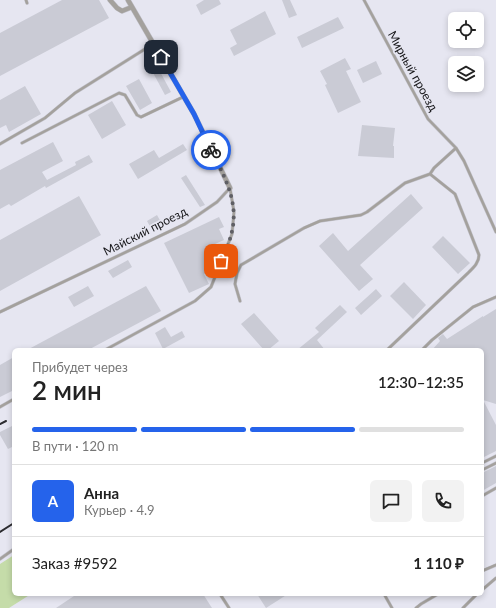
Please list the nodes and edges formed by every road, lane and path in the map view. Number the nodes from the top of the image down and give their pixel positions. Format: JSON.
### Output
{"nodes":[{"id":1,"x":110,"y":0,"type":"edge"},
{"id":2,"x":128,"y":0,"type":"edge"},
{"id":3,"x":364,"y":0,"type":"edge"},
{"id":4,"x":132,"y":7,"type":"junction"},
{"id":5,"x":153,"y":44,"type":"junction"},
{"id":6,"x":184,"y":96,"type":"junction"},
{"id":7,"x":22,"y":143,"type":"dead end"},
{"id":8,"x":0,"y":144,"type":"edge"},
{"id":9,"x":456,"y":148,"type":"junction"},
{"id":10,"x":430,"y":174,"type":"junction"},
{"id":11,"x":230,"y":188,"type":"junction"},
{"id":12,"x":496,"y":232,"type":"edge"},
{"id":13,"x":496,"y":297,"type":"edge"},
{"id":14,"x":240,"y":301,"type":"dead end"},
{"id":15,"x":0,"y":312,"type":"edge"},
{"id":16,"x":109,"y":348,"type":"edge"},
{"id":17,"x":389,"y":348,"type":"edge"},
{"id":18,"x":424,"y":348,"type":"edge"},
{"id":19,"x":12,"y":400,"type":"edge"},
{"id":20,"x":0,"y":407,"type":"edge"},
{"id":21,"x":496,"y":456,"type":"edge"},
{"id":22,"x":484,"y":462,"type":"edge"},
{"id":23,"x":496,"y":463,"type":"edge"},
{"id":24,"x":484,"y":469,"type":"edge"},
{"id":25,"x":496,"y":488,"type":"edge"},
{"id":26,"x":484,"y":495,"type":"edge"},
{"id":27,"x":12,"y":550,"type":"edge"},
{"id":28,"x":0,"y":559,"type":"edge"},
{"id":29,"x":496,"y":565,"type":"edge"},
{"id":30,"x":484,"y":570,"type":"edge"},
{"id":31,"x":496,"y":578,"type":"edge"},
{"id":32,"x":484,"y":588,"type":"edge"},
{"id":33,"x":222,"y":596,"type":"edge"},
{"id":34,"x":385,"y":596,"type":"edge"},
{"id":35,"x":435,"y":596,"type":"edge"},
{"id":36,"x":475,"y":596,"type":"edge"},
{"id":37,"x":229,"y":608,"type":"edge"},
{"id":38,"x":392,"y":608,"type":"edge"},
{"id":39,"x":416,"y":608,"type":"edge"},
{"id":40,"x":463,"y":608,"type":"edge"}],
"edges":[{"from":1,"to":4,"type":"street"},
{"from":2,"to":4,"type":"street"},
{"from":3,"to":9,"type":"lane","name":"Мирный проезд"},
{"from":4,"to":5,"type":"street"},
{"from":5,"to":6,"type":"street"},
{"from":5,"to":8,"type":"lane"},
{"from":6,"to":7,"type":"lane"},
{"from":6,"to":11,"type":"street"},
{"from":9,"to":10,"type":"lane"},
{"from":9,"to":12,"type":"lane","name":"Мирный проезд"},
{"from":10,"to":14,"type":"lane"},
{"from":10,"to":17,"type":"lane"},
{"from":11,"to":15,"type":"lane","name":"Майский проезд"},
{"from":11,"to":16,"type":"lane"},
{"from":13,"to":18,"type":"lane"},
{"from":19,"to":20,"type":"lane"},
{"from":21,"to":22,"type":"lane"},
{"from":23,"to":24,"type":"lane"},
{"from":25,"to":26,"type":"lane"},
{"from":27,"to":28,"type":"lane"},
{"from":29,"to":30,"type":"lane"},
{"from":31,"to":32,"type":"lane"},
{"from":33,"to":37,"type":"lane"},
{"from":34,"to":38,"type":"lane"},
{"from":35,"to":39,"type":"lane"},
{"from":36,"to":40,"type":"lane"}]}
